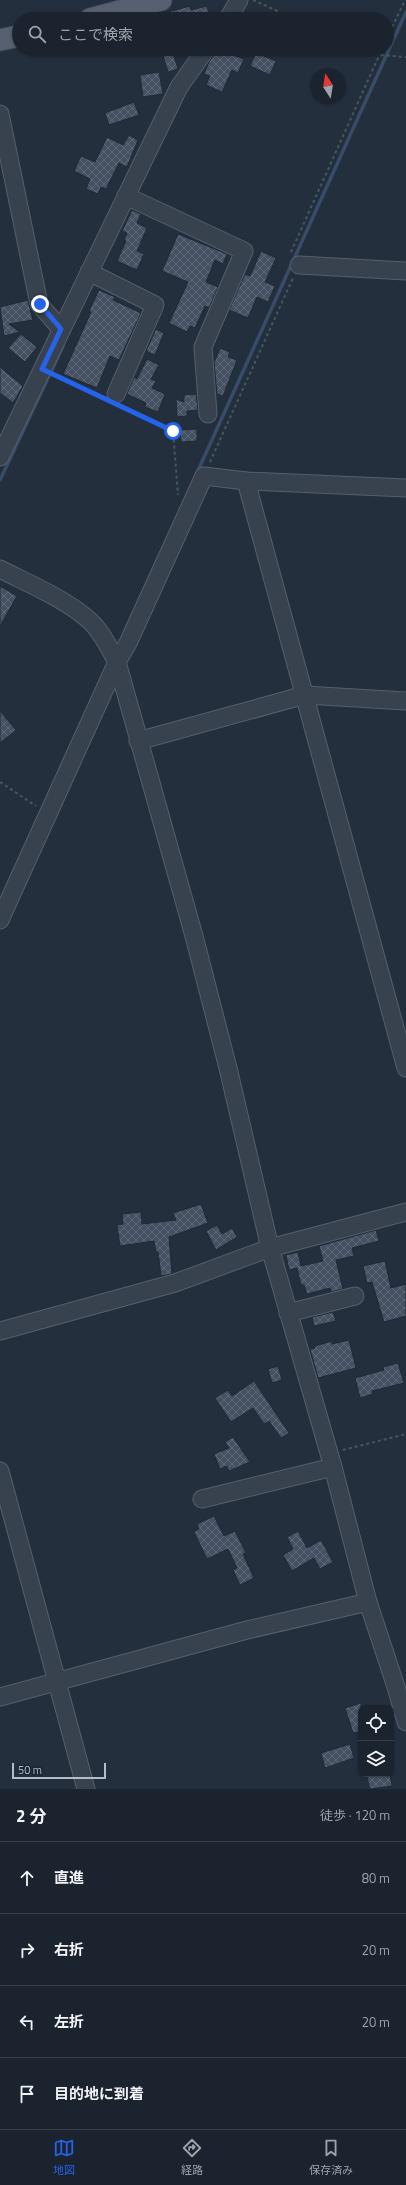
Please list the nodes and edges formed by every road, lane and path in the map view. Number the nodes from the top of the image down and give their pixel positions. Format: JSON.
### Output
{"nodes":[{"id":1,"x":161,"y":0,"type":"edge"},
{"id":2,"x":239,"y":0,"type":"edge"},
{"id":3,"x":252,"y":0,"type":"edge"},
{"id":4,"x":405,"y":0,"type":"edge"},
{"id":5,"x":116,"y":12,"type":"edge"},
{"id":6,"x":232,"y":12,"type":"edge"},
{"id":7,"x":279,"y":12,"type":"edge"},
{"id":8,"x":394,"y":23,"type":"edge"},
{"id":9,"x":12,"y":37,"type":"edge"},
{"id":10,"x":0,"y":40,"type":"edge"},
{"id":11,"x":201,"y":56,"type":"edge"},
{"id":12,"x":379,"y":56,"type":"joint"},
{"id":13,"x":406,"y":57,"type":"edge"},
{"id":14,"x":0,"y":114,"type":"edge"},
{"id":15,"x":126,"y":196,"type":"junction"},
{"id":16,"x":299,"y":265,"type":"junction"},
{"id":17,"x":406,"y":271,"type":"edge"},
{"id":18,"x":89,"y":272,"type":"junction"},
{"id":19,"x":61,"y":329,"type":"junction"},
{"id":20,"x":42,"y":369,"type":"junction"},
{"id":21,"x":113,"y":399,"type":"junction"},
{"id":22,"x":208,"y":414,"type":"dead end"},
{"id":23,"x":0,"y":457,"type":"edge"},
{"id":24,"x":204,"y":476,"type":"junction"},
{"id":25,"x":246,"y":481,"type":"junction"},
{"id":26,"x":406,"y":488,"type":"edge"},
{"id":27,"x":192,"y":501,"type":"junction"},
{"id":28,"x":0,"y":569,"type":"edge"},
{"id":29,"x":117,"y":662,"type":"junction"},
{"id":30,"x":305,"y":695,"type":"junction"},
{"id":31,"x":406,"y":701,"type":"edge"},
{"id":32,"x":138,"y":741,"type":"junction"},
{"id":33,"x":0,"y":782,"type":"edge"},
{"id":34,"x":48,"y":814,"type":"junction"},
{"id":35,"x":0,"y":920,"type":"edge"},
{"id":36,"x":406,"y":1068,"type":"edge"},
{"id":37,"x":406,"y":1212,"type":"edge"},
{"id":38,"x":270,"y":1248,"type":"junction"},
{"id":39,"x":355,"y":1296,"type":"dead end"},
{"id":40,"x":288,"y":1313,"type":"junction"},
{"id":41,"x":0,"y":1331,"type":"edge"},
{"id":42,"x":406,"y":1434,"type":"edge"},
{"id":43,"x":331,"y":1461,"type":"junction"},
{"id":44,"x":0,"y":1471,"type":"edge"},
{"id":45,"x":202,"y":1499,"type":"dead end"},
{"id":46,"x":368,"y":1602,"type":"junction"},
{"id":47,"x":57,"y":1682,"type":"junction"},
{"id":48,"x":0,"y":1697,"type":"edge"},
{"id":49,"x":406,"y":1722,"type":"edge"},
{"id":50,"x":86,"y":1789,"type":"edge"}],
"edges":[{"from":1,"to":5,"type":"main road"},
{"from":2,"to":6,"type":"street"},
{"from":3,"to":7,"type":"path"},
{"from":4,"to":8,"type":"path"},
{"from":9,"to":10,"type":"main road"},
{"from":11,"to":15,"type":"street"},
{"from":12,"to":13,"type":"path"},
{"from":12,"to":16,"type":"path"},
{"from":14,"to":19,"type":"street"},
{"from":15,"to":18,"type":"street"},
{"from":15,"to":22,"type":"street"},
{"from":16,"to":17,"type":"street"},
{"from":16,"to":24,"type":"path"},
{"from":18,"to":19,"type":"street"},
{"from":18,"to":21,"type":"street"},
{"from":19,"to":20,"type":"street"},
{"from":20,"to":21,"type":"path"},
{"from":20,"to":23,"type":"street"},
{"from":21,"to":27,"type":"path"},
{"from":24,"to":25,"type":"street"},
{"from":24,"to":27,"type":"street"},
{"from":25,"to":26,"type":"street"},
{"from":25,"to":30,"type":"street"},
{"from":27,"to":29,"type":"street"},
{"from":28,"to":29,"type":"street"},
{"from":29,"to":32,"type":"street"},
{"from":29,"to":34,"type":"street"},
{"from":30,"to":31,"type":"street"},
{"from":30,"to":32,"type":"street"},
{"from":30,"to":36,"type":"street"},
{"from":32,"to":38,"type":"street"},
{"from":33,"to":34,"type":"path"},
{"from":34,"to":35,"type":"street"},
{"from":37,"to":38,"type":"street"},
{"from":38,"to":40,"type":"street"},
{"from":38,"to":41,"type":"street"},
{"from":39,"to":40,"type":"street"},
{"from":40,"to":43,"type":"street"},
{"from":42,"to":43,"type":"path"},
{"from":43,"to":45,"type":"street"},
{"from":43,"to":46,"type":"street"},
{"from":44,"to":47,"type":"street"},
{"from":46,"to":47,"type":"street"},
{"from":46,"to":49,"type":"street"},
{"from":47,"to":48,"type":"street"},
{"from":47,"to":50,"type":"street"}]}
